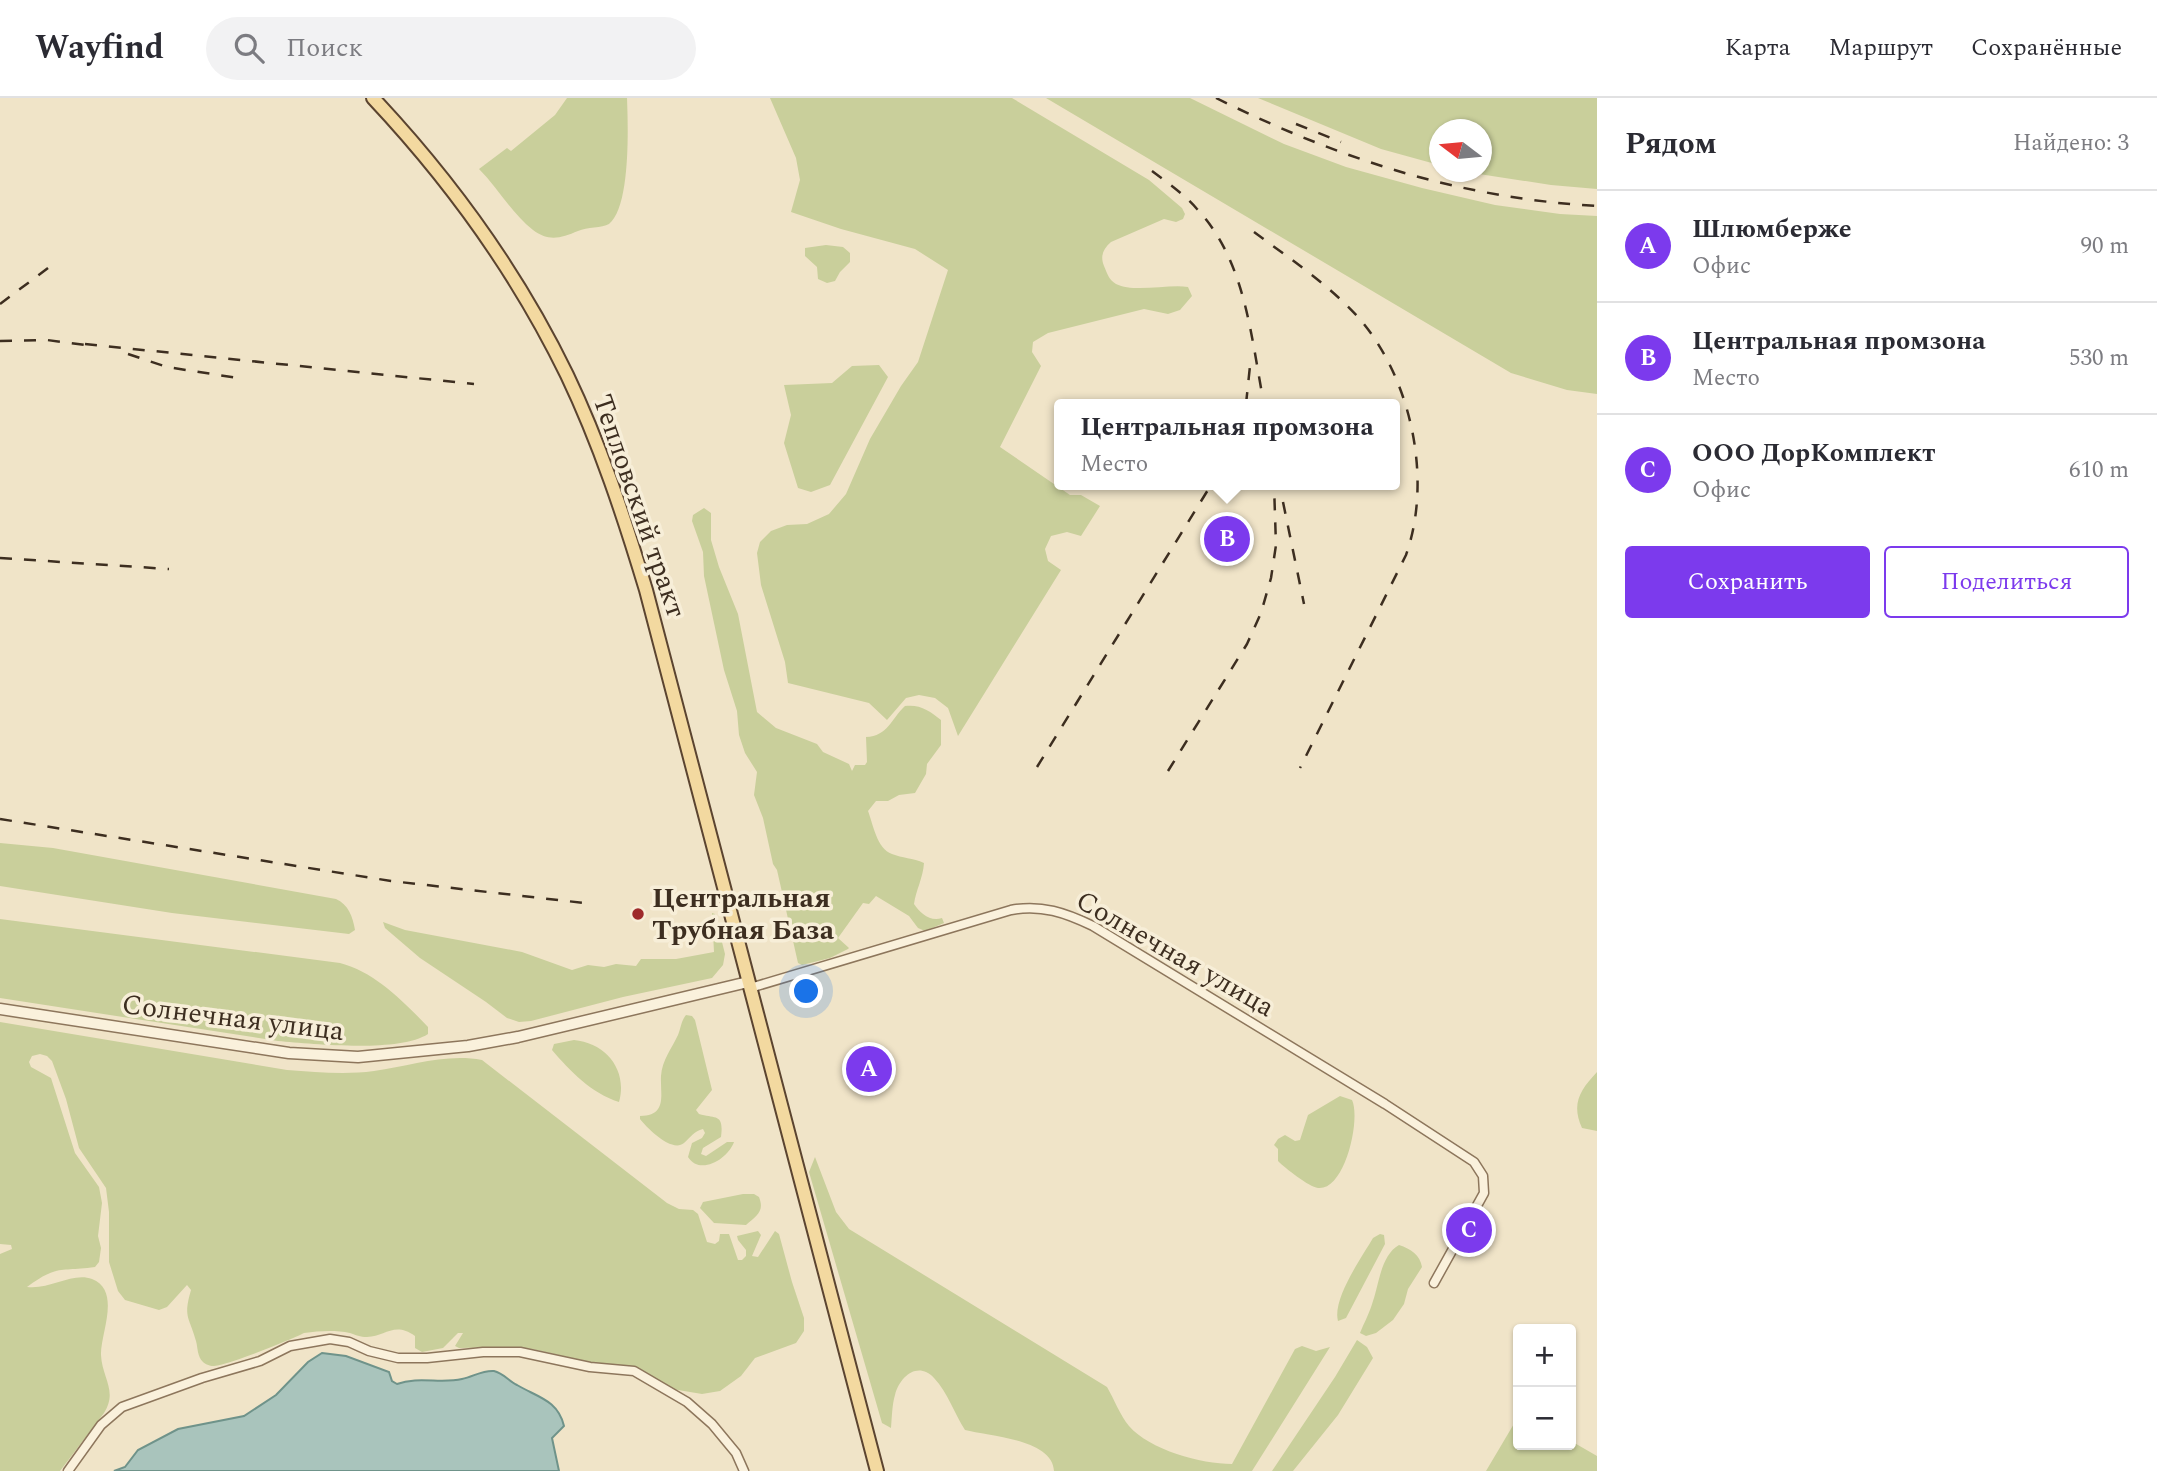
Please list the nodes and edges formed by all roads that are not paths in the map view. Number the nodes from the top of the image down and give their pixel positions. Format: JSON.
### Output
{"nodes":[{"id":1,"x":373,"y":98,"type":"edge"},
{"id":2,"x":749,"y":985,"type":"junction"},
{"id":3,"x":0,"y":1009,"type":"edge"},
{"id":4,"x":1434,"y":1283,"type":"dead end"},
{"id":5,"x":68,"y":1471,"type":"edge"},
{"id":6,"x":744,"y":1471,"type":"edge"},
{"id":7,"x":877,"y":1471,"type":"edge"}],
"edges":[{"from":1,"to":2,"type":"main road","name":"Тепловский тракт"},
{"from":2,"to":3,"type":"street","name":"Солнечная улица"},
{"from":2,"to":4,"type":"street","name":"Солнечная улица"},
{"from":2,"to":7,"type":"main road","name":"Тепловский тракт"},
{"from":5,"to":6,"type":"street"}]}
